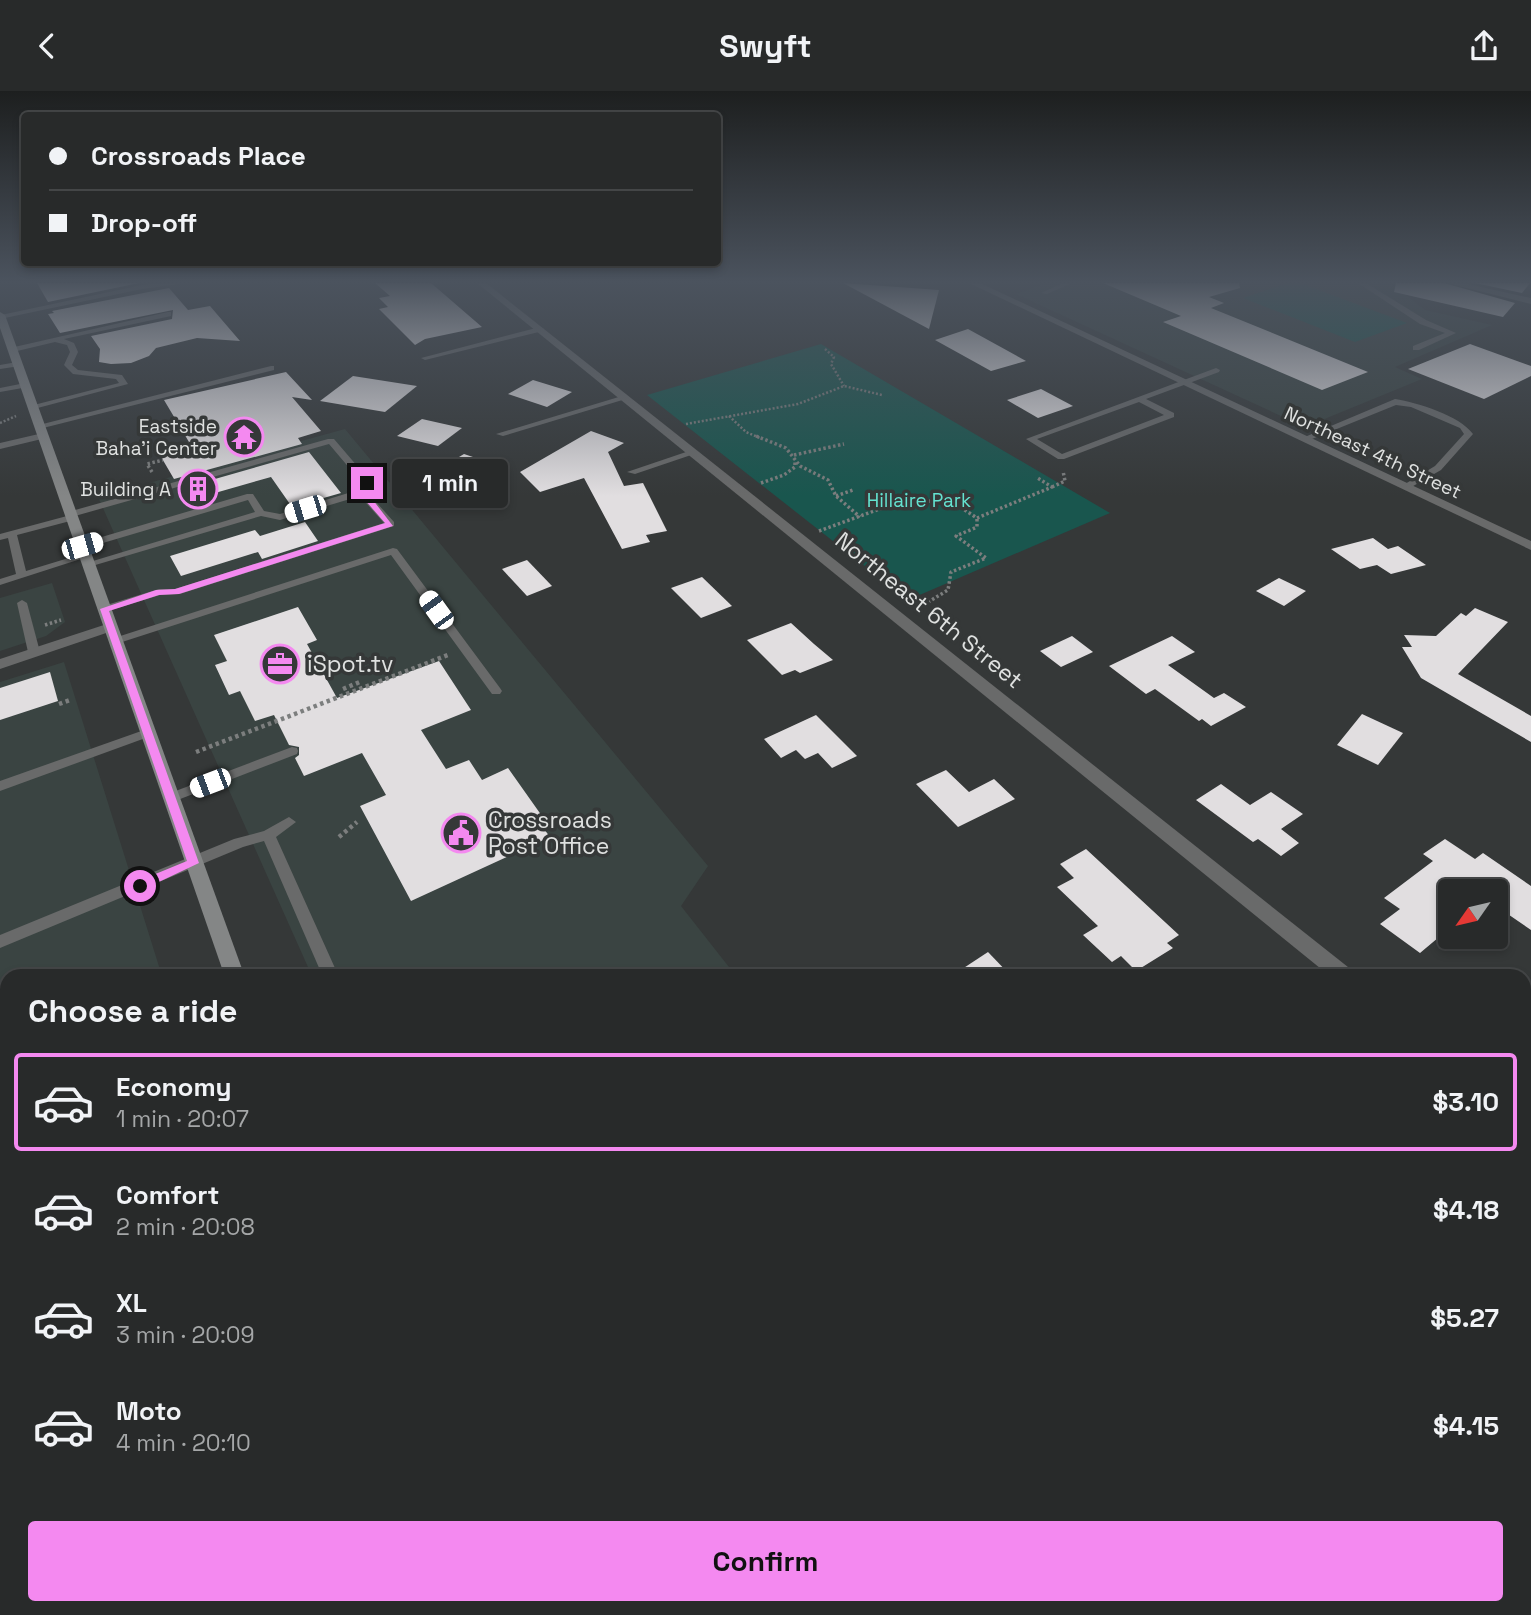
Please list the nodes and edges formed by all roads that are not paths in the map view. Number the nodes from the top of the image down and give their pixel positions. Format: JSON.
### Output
{"nodes":[{"id":1,"x":12,"y":354,"type":"edge"},
{"id":2,"x":73,"y":354,"type":"edge"},
{"id":3,"x":440,"y":354,"type":"edge"},
{"id":4,"x":571,"y":354,"type":"edge"},
{"id":5,"x":1123,"y":354,"type":"edge"},
{"id":6,"x":425,"y":358,"type":"dead end"},
{"id":7,"x":18,"y":364,"type":"junction"},
{"id":8,"x":0,"y":367,"type":"edge"},
{"id":9,"x":271,"y":368,"type":"dead end"},
{"id":10,"x":1216,"y":370,"type":"dead end"},
{"id":11,"x":1184,"y":383,"type":"junction"},
{"id":12,"x":25,"y":385,"type":"junction"},
{"id":13,"x":0,"y":390,"type":"edge"},
{"id":14,"x":625,"y":398,"type":"junction"},
{"id":15,"x":1139,"y":399,"type":"junction"},
{"id":16,"x":33,"y":408,"type":"junction"},
{"id":17,"x":41,"y":431,"type":"junction"},
{"id":18,"x":500,"y":434,"type":"dead end"},
{"id":19,"x":1304,"y":439,"type":"junction"},
{"id":20,"x":0,"y":446,"type":"edge"},
{"id":21,"x":692,"y":453,"type":"junction"},
{"id":22,"x":632,"y":472,"type":"dead end"},
{"id":23,"x":1405,"y":487,"type":"junction"},
{"id":24,"x":362,"y":492,"type":"junction"},
{"id":25,"x":261,"y":513,"type":"junction"},
{"id":26,"x":71,"y":516,"type":"junction"},
{"id":27,"x":12,"y":534,"type":"junction"},
{"id":28,"x":0,"y":537,"type":"edge"},
{"id":29,"x":1531,"y":546,"type":"edge"},
{"id":30,"x":85,"y":556,"type":"junction"},
{"id":31,"x":22,"y":575,"type":"junction"},
{"id":32,"x":0,"y":582,"type":"edge"},
{"id":33,"x":22,"y":603,"type":"dead end"},
{"id":34,"x":104,"y":609,"type":"junction"},
{"id":35,"x":113,"y":634,"type":"junction"},
{"id":36,"x":34,"y":652,"type":"junction"},
{"id":37,"x":0,"y":664,"type":"edge"},
{"id":38,"x":496,"y":691,"type":"dead end"},
{"id":39,"x":148,"y":733,"type":"junction"},
{"id":40,"x":292,"y":751,"type":"dead end"},
{"id":41,"x":0,"y":786,"type":"edge"},
{"id":42,"x":170,"y":798,"type":"junction"},
{"id":43,"x":289,"y":822,"type":"dead end"},
{"id":44,"x":268,"y":835,"type":"junction"},
{"id":45,"x":193,"y":863,"type":"junction"},
{"id":46,"x":0,"y":942,"type":"edge"},
{"id":47,"x":232,"y":969,"type":"edge"},
{"id":48,"x":327,"y":969,"type":"edge"},
{"id":49,"x":1336,"y":969,"type":"edge"}],
"edges":[{"from":1,"to":7,"type":"main road"},
{"from":2,"to":16,"type":"lane"},
{"from":3,"to":6,"type":"lane"},
{"from":4,"to":14,"type":"street","name":"Northeast 6th Street"},
{"from":5,"to":11,"type":"street","name":"Northeast 4th Street"},
{"from":7,"to":8,"type":"lane"},
{"from":7,"to":12,"type":"main road"},
{"from":9,"to":17,"type":"lane"},
{"from":10,"to":11,"type":"lane"},
{"from":11,"to":15,"type":"lane"},
{"from":11,"to":19,"type":"street","name":"Northeast 4th Street"},
{"from":12,"to":13,"type":"lane"},
{"from":12,"to":16,"type":"main road"},
{"from":14,"to":18,"type":"lane"},
{"from":14,"to":21,"type":"street","name":"Northeast 6th Street"},
{"from":15,"to":15,"type":"lane"},
{"from":16,"to":17,"type":"main road"},
{"from":17,"to":20,"type":"lane"},
{"from":17,"to":26,"type":"main road"},
{"from":19,"to":23,"type":"street","name":"Northeast 4th Street"},
{"from":19,"to":23,"type":"lane"},
{"from":21,"to":22,"type":"lane"},
{"from":21,"to":49,"type":"street","name":"Northeast 6th Street"},
{"from":23,"to":29,"type":"street","name":"Northeast 4th Street"},
{"from":24,"to":25,"type":"lane"},
{"from":24,"to":26,"type":"lane"},
{"from":24,"to":34,"type":"lane"},
{"from":25,"to":30,"type":"lane"},
{"from":25,"to":30,"type":"lane"},
{"from":26,"to":27,"type":"lane"},
{"from":26,"to":30,"type":"main road"},
{"from":27,"to":28,"type":"lane"},
{"from":27,"to":31,"type":"lane"},
{"from":30,"to":31,"type":"lane"},
{"from":30,"to":34,"type":"main road"},
{"from":31,"to":32,"type":"lane"},
{"from":33,"to":36,"type":"lane"},
{"from":34,"to":35,"type":"main road"},
{"from":35,"to":36,"type":"street"},
{"from":35,"to":38,"type":"lane"},
{"from":35,"to":39,"type":"main road"},
{"from":36,"to":37,"type":"street"},
{"from":39,"to":41,"type":"lane"},
{"from":39,"to":42,"type":"main road"},
{"from":40,"to":42,"type":"lane"},
{"from":42,"to":45,"type":"main road"},
{"from":43,"to":44,"type":"lane"},
{"from":44,"to":45,"type":"lane"},
{"from":44,"to":48,"type":"lane"},
{"from":45,"to":46,"type":"lane"},
{"from":45,"to":47,"type":"main road"}]}
